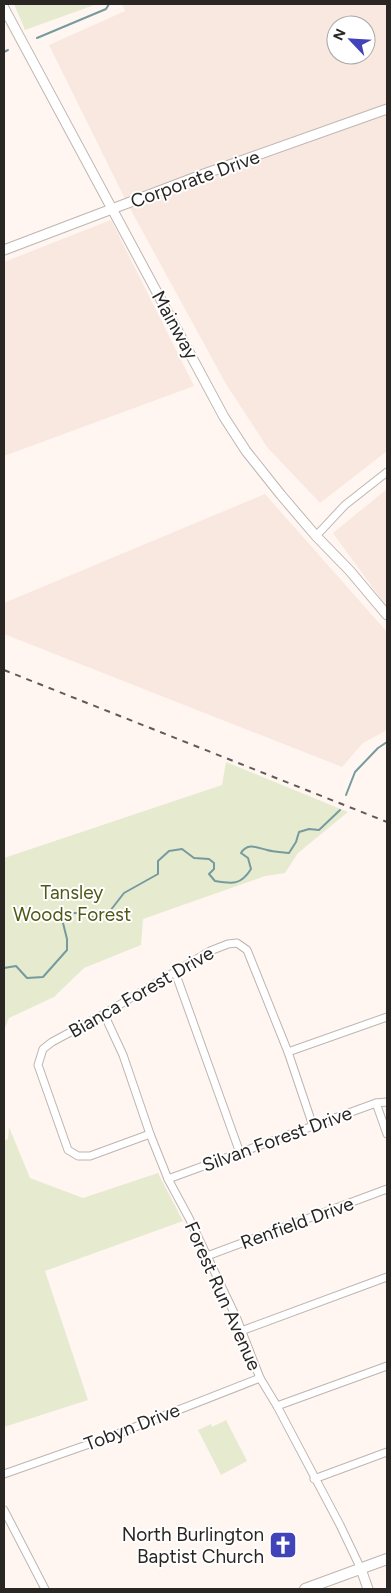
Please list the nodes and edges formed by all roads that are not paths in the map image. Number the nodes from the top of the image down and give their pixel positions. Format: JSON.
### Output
{"nodes":[{"id":1,"x":4,"y":8,"type":"edge"},
{"id":2,"x":387,"y":109,"type":"edge"},
{"id":3,"x":112,"y":210,"type":"junction"},
{"id":4,"x":4,"y":250,"type":"edge"},
{"id":5,"x":387,"y":472,"type":"edge"},
{"id":6,"x":316,"y":536,"type":"junction"},
{"id":7,"x":387,"y":615,"type":"edge"},
{"id":8,"x":175,"y":972,"type":"junction"},
{"id":9,"x":104,"y":1014,"type":"junction"},
{"id":10,"x":387,"y":1017,"type":"edge"},
{"id":11,"x":288,"y":1052,"type":"junction"},
{"id":12,"x":387,"y":1102,"type":"edge"},
{"id":13,"x":376,"y":1103,"type":"junction"},
{"id":14,"x":313,"y":1126,"type":"junction"},
{"id":15,"x":150,"y":1134,"type":"junction"},
{"id":16,"x":387,"y":1134,"type":"edge"},
{"id":17,"x":240,"y":1153,"type":"junction"},
{"id":18,"x":168,"y":1179,"type":"junction"},
{"id":19,"x":387,"y":1189,"type":"edge"},
{"id":20,"x":207,"y":1256,"type":"junction"},
{"id":21,"x":387,"y":1277,"type":"edge"},
{"id":22,"x":241,"y":1331,"type":"junction"},
{"id":23,"x":387,"y":1366,"type":"edge"},
{"id":24,"x":260,"y":1378,"type":"junction"},
{"id":25,"x":277,"y":1406,"type":"junction"},
{"id":26,"x":387,"y":1452,"type":"edge"},
{"id":27,"x":4,"y":1474,"type":"edge"},
{"id":28,"x":314,"y":1478,"type":"junction"},
{"id":29,"x":4,"y":1510,"type":"edge"},
{"id":30,"x":387,"y":1559,"type":"edge"},
{"id":31,"x":361,"y":1569,"type":"junction"},
{"id":32,"x":45,"y":1589,"type":"edge"},
{"id":33,"x":305,"y":1589,"type":"edge"},
{"id":34,"x":368,"y":1589,"type":"edge"}],
"edges":[{"from":1,"to":3,"type":"street","name":"Mainway"},
{"from":2,"to":3,"type":"street","name":"Corporate Drive"},
{"from":3,"to":4,"type":"street","name":"Corporate Drive"},
{"from":3,"to":6,"type":"street","name":"Mainway"},
{"from":5,"to":6,"type":"street"},
{"from":6,"to":7,"type":"street","name":"Mainway"},
{"from":8,"to":9,"type":"street","name":"Bianca Forest Drive"},
{"from":8,"to":11,"type":"street","name":"Bianca Forest Drive"},
{"from":8,"to":17,"type":"street"},
{"from":9,"to":15,"type":"street","name":"Forest Run Avenue"},
{"from":9,"to":15,"type":"street","name":"Bianca Forest Drive"},
{"from":10,"to":11,"type":"street"},
{"from":11,"to":14,"type":"street","name":"Bianca Forest Drive"},
{"from":12,"to":13,"type":"street","name":"Silvan Forest Drive"},
{"from":13,"to":14,"type":"street","name":"Silvan Forest Drive"},
{"from":13,"to":16,"type":"street"},
{"from":14,"to":17,"type":"street","name":"Silvan Forest Drive"},
{"from":15,"to":18,"type":"street","name":"Forest Run Avenue"},
{"from":17,"to":18,"type":"street","name":"Silvan Forest Drive"},
{"from":18,"to":20,"type":"street","name":"Forest Run Avenue"},
{"from":19,"to":20,"type":"street","name":"Renfield Drive"},
{"from":20,"to":22,"type":"street","name":"Forest Run Avenue"},
{"from":21,"to":22,"type":"street"},
{"from":22,"to":24,"type":"street","name":"Forest Run Avenue"},
{"from":23,"to":25,"type":"street"},
{"from":24,"to":25,"type":"street","name":"Forest Run Avenue"},
{"from":24,"to":27,"type":"street","name":"Tobyn Drive"},
{"from":25,"to":28,"type":"street","name":"Forest Run Avenue"},
{"from":26,"to":28,"type":"street"},
{"from":28,"to":31,"type":"street","name":"Forest Run Avenue"},
{"from":29,"to":32,"type":"street"},
{"from":30,"to":31,"type":"main road"},
{"from":31,"to":33,"type":"main road"},
{"from":31,"to":34,"type":"street"}]}
